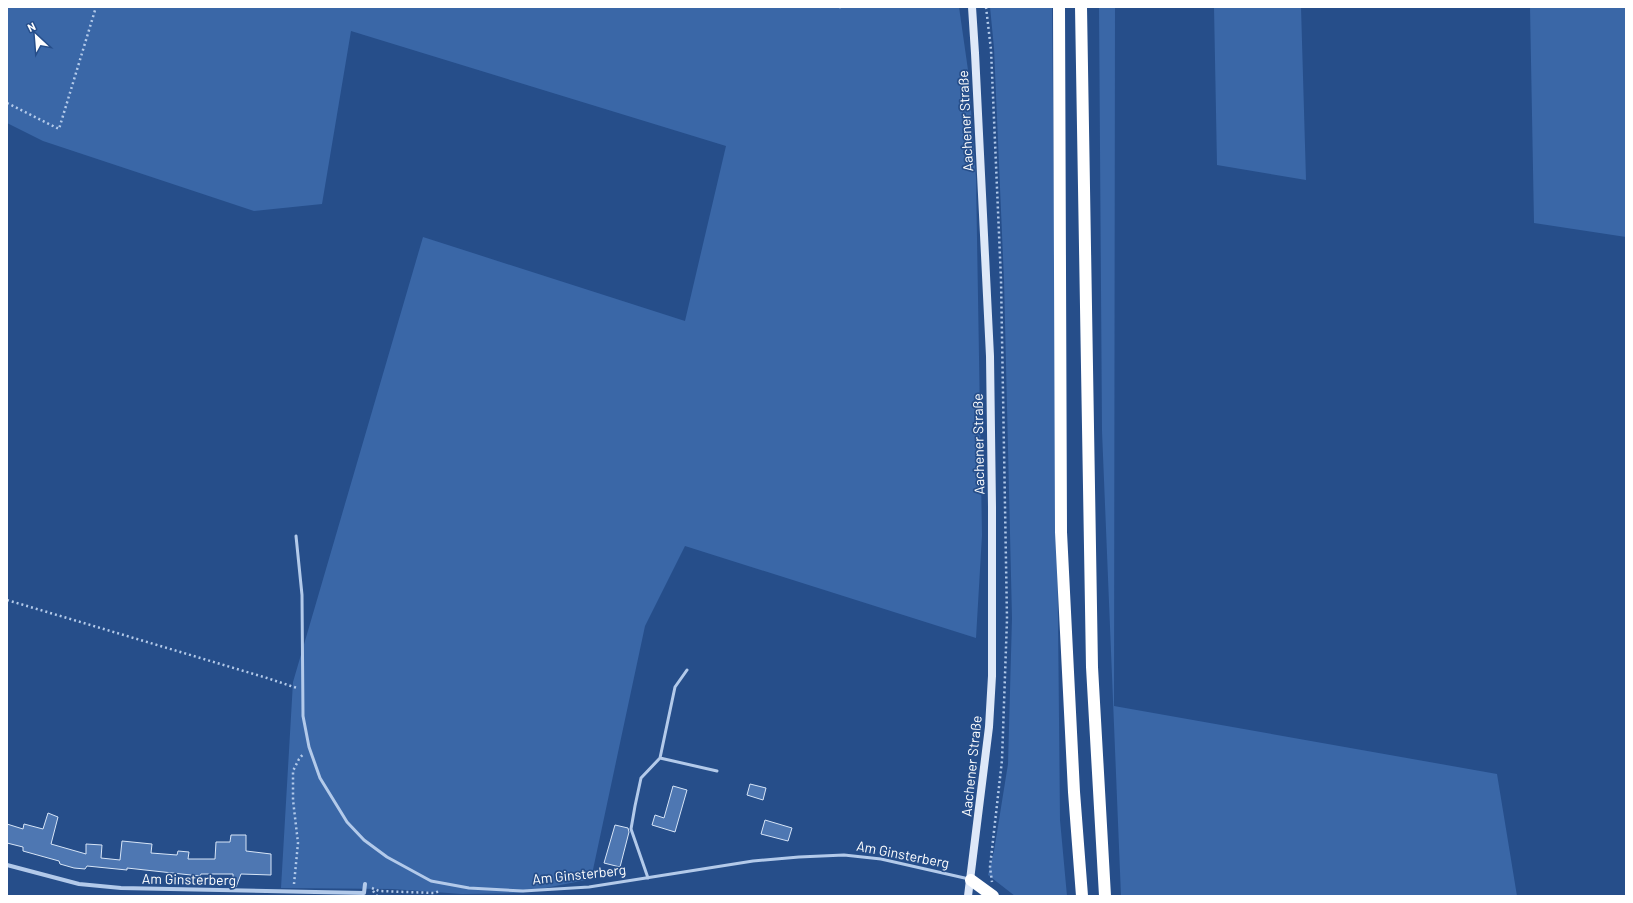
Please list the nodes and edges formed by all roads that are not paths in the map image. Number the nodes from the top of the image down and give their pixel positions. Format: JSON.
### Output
{"nodes":[{"id":1,"x":972,"y":7,"type":"edge"},
{"id":2,"x":1059,"y":7,"type":"edge"},
{"id":3,"x":1081,"y":7,"type":"edge"},
{"id":4,"x":296,"y":536,"type":"dead end"},
{"id":5,"x":687,"y":670,"type":"dead end"},
{"id":6,"x":660,"y":758,"type":"junction"},
{"id":7,"x":717,"y":771,"type":"dead end"},
{"id":8,"x":7,"y":865,"type":"edge"},
{"id":9,"x":648,"y":878,"type":"junction"},
{"id":10,"x":971,"y":880,"type":"junction"},
{"id":11,"x":364,"y":884,"type":"road end"},
{"id":12,"x":968,"y":896,"type":"edge"},
{"id":13,"x":993,"y":896,"type":"edge"},
{"id":14,"x":1082,"y":896,"type":"edge"},
{"id":15,"x":1105,"y":896,"type":"edge"}],
"edges":[{"from":1,"to":10,"type":"main road","name":"Aachener Straße"},
{"from":2,"to":14,"type":"highway"},
{"from":3,"to":15,"type":"highway"},
{"from":4,"to":9,"type":"lane","name":"Am Ginsterberg"},
{"from":5,"to":6,"type":"lane"},
{"from":6,"to":7,"type":"lane"},
{"from":6,"to":9,"type":"lane"},
{"from":8,"to":11,"type":"street","name":"Am Ginsterberg"},
{"from":9,"to":10,"type":"lane","name":"Am Ginsterberg"},
{"from":10,"to":12,"type":"main road","name":"Aachener Straße"},
{"from":10,"to":13,"type":"highway"}]}
